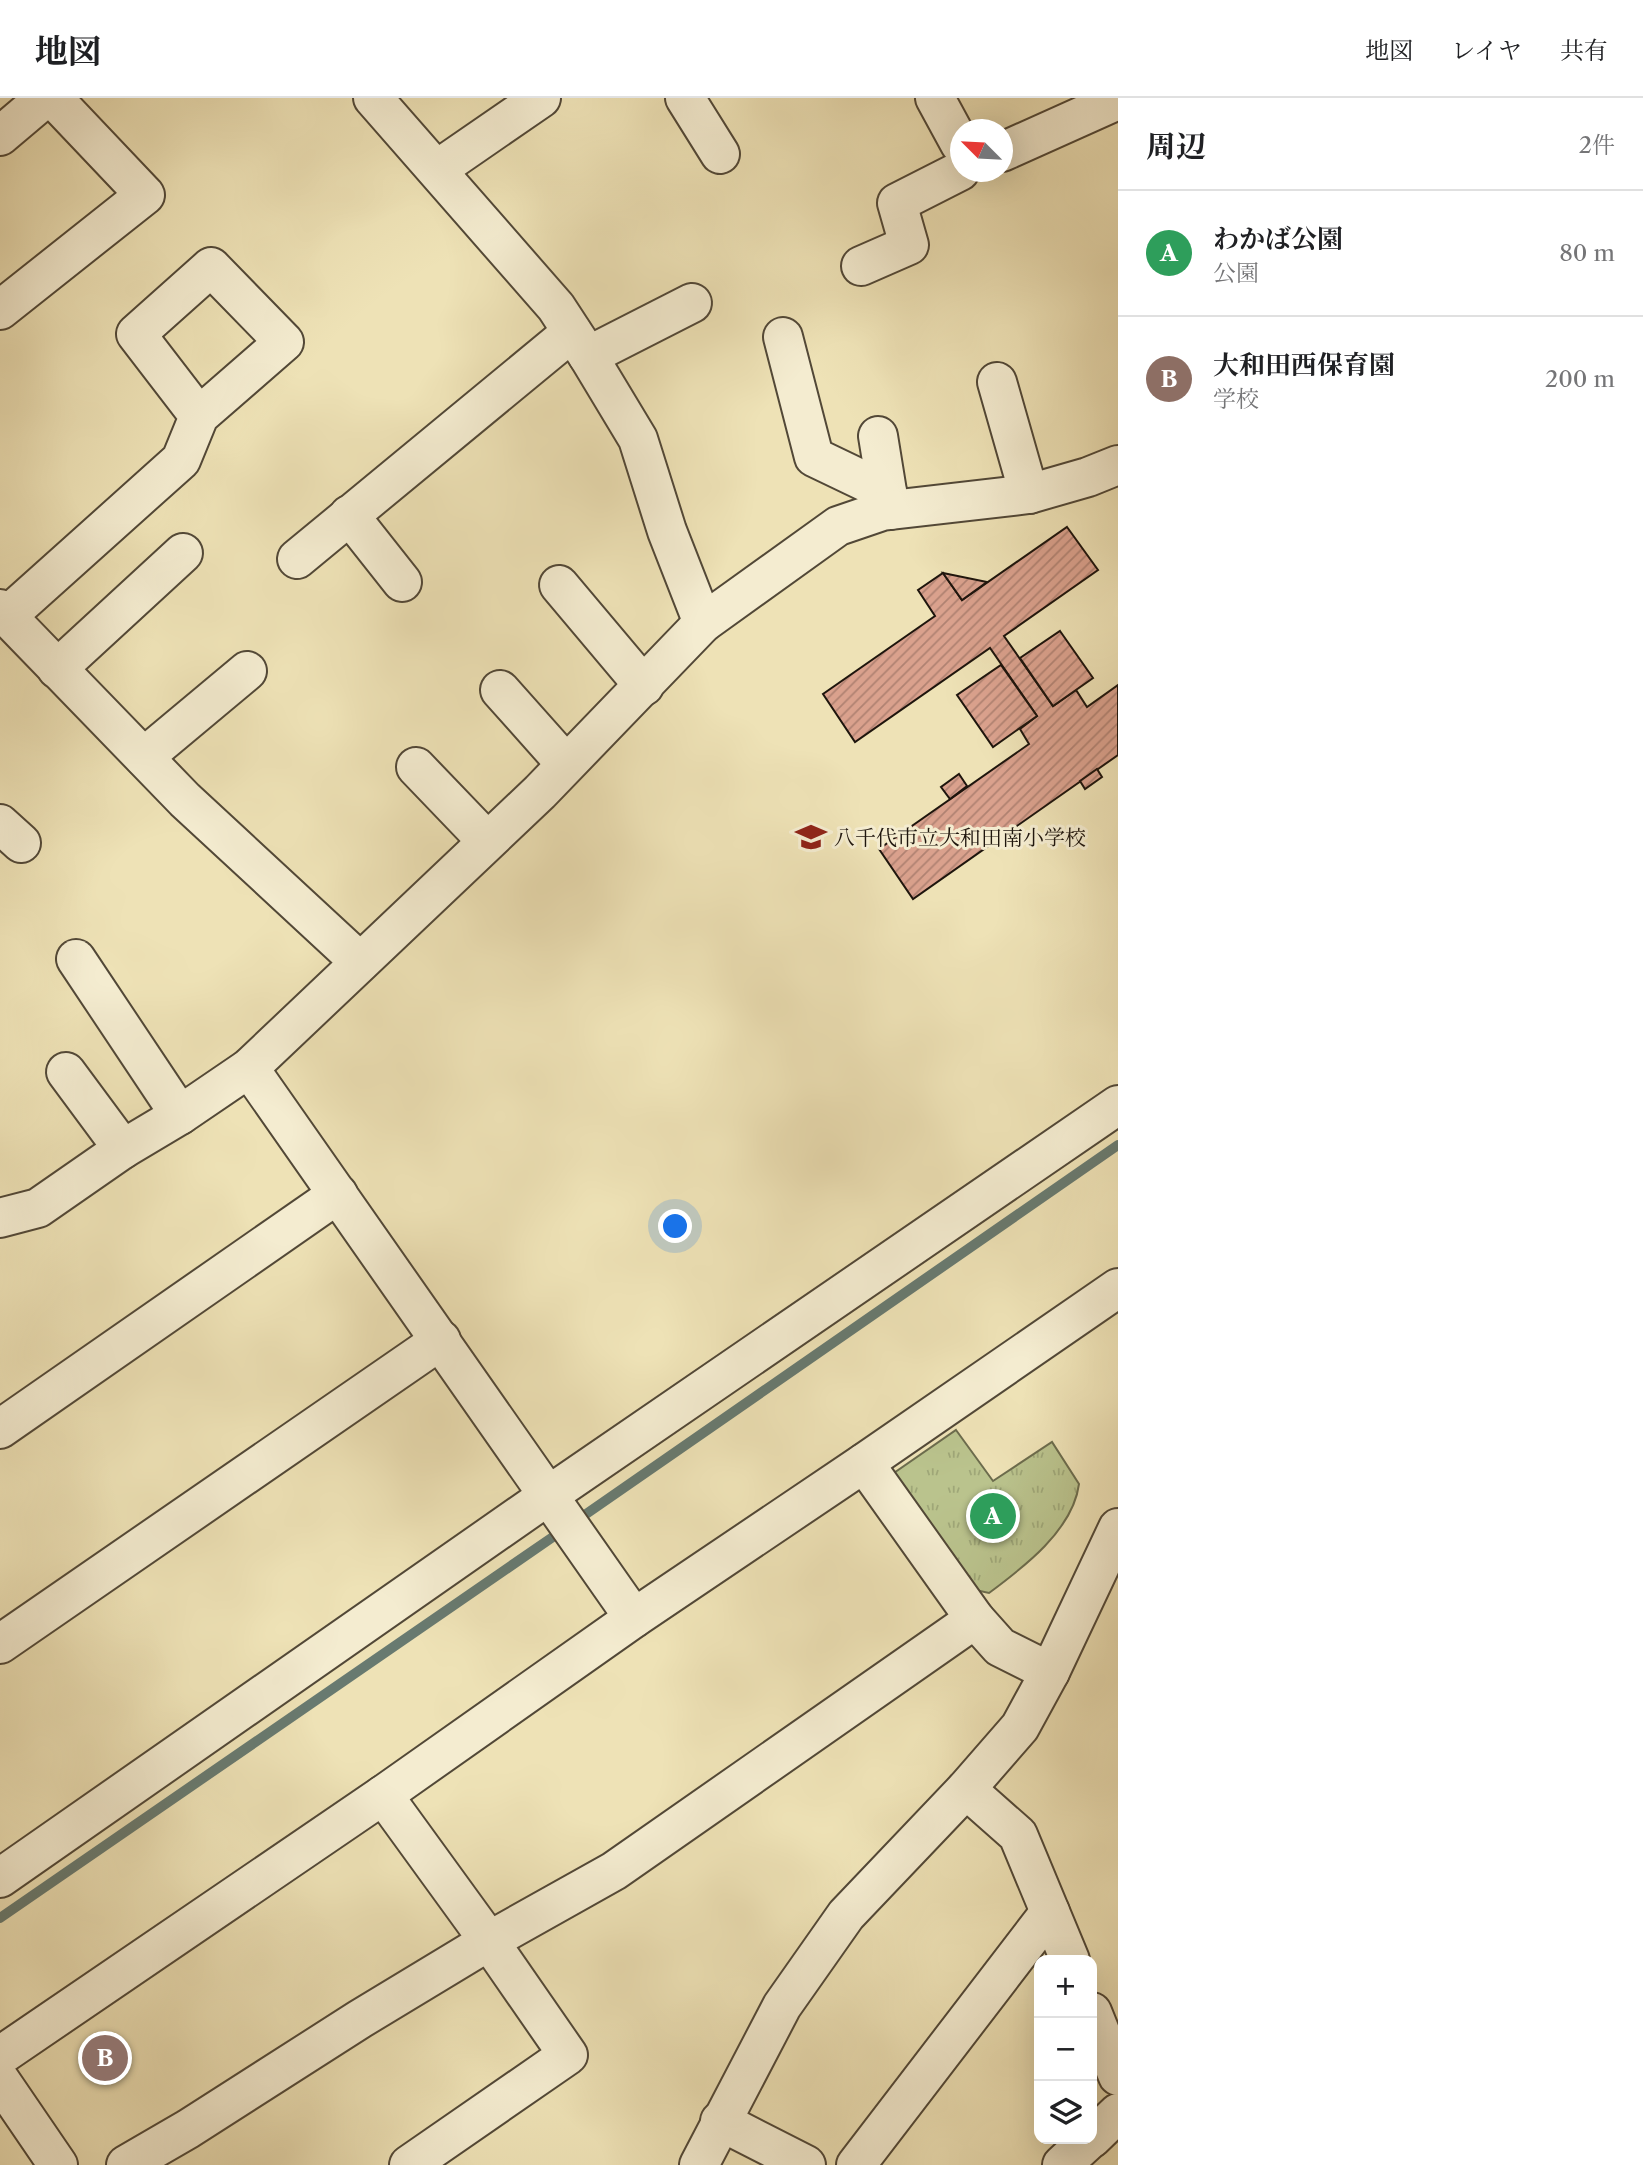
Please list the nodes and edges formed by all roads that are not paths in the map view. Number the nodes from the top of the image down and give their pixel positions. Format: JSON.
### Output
{"nodes":[{"id":1,"x":45,"y":98,"type":"edge"},
{"id":2,"x":53,"y":98,"type":"edge"},
{"id":3,"x":373,"y":98,"type":"edge"},
{"id":4,"x":541,"y":98,"type":"edge"},
{"id":5,"x":685,"y":98,"type":"edge"},
{"id":6,"x":935,"y":98,"type":"edge"},
{"id":7,"x":1118,"y":100,"type":"edge"},
{"id":8,"x":950,"y":125,"type":"edge"},
{"id":9,"x":0,"y":136,"type":"edge"},
{"id":10,"x":1013,"y":147,"type":"edge"},
{"id":11,"x":720,"y":154,"type":"dead end"},
{"id":12,"x":438,"y":169,"type":"junction"},
{"id":13,"x":950,"y":176,"type":"edge"},
{"id":14,"x":861,"y":266,"type":"dead end"},
{"id":15,"x":692,"y":303,"type":"dead end"},
{"id":16,"x":0,"y":310,"type":"edge"},
{"id":17,"x":783,"y":337,"type":"dead end"},
{"id":18,"x":580,"y":344,"type":"junction"},
{"id":19,"x":998,"y":382,"type":"dead end"},
{"id":20,"x":199,"y":416,"type":"dead end"},
{"id":21,"x":878,"y":436,"type":"dead end"},
{"id":22,"x":1118,"y":465,"type":"edge"},
{"id":23,"x":1029,"y":494,"type":"junction"},
{"id":24,"x":888,"y":501,"type":"junction"},
{"id":25,"x":349,"y":515,"type":"junction"},
{"id":26,"x":183,"y":552,"type":"dead end"},
{"id":27,"x":297,"y":559,"type":"dead end"},
{"id":28,"x":402,"y":582,"type":"dead end"},
{"id":29,"x":559,"y":585,"type":"dead end"},
{"id":30,"x":4,"y":612,"type":"edge"},
{"id":31,"x":703,"y":623,"type":"junction"},
{"id":32,"x":57,"y":669,"type":"junction"},
{"id":33,"x":247,"y":671,"type":"dead end"},
{"id":34,"x":644,"y":686,"type":"junction"},
{"id":35,"x":500,"y":690,"type":"dead end"},
{"id":36,"x":144,"y":757,"type":"junction"},
{"id":37,"x":565,"y":763,"type":"junction"},
{"id":38,"x":416,"y":767,"type":"dead end"},
{"id":39,"x":487,"y":841,"type":"junction"},
{"id":40,"x":76,"y":959,"type":"dead end"},
{"id":41,"x":360,"y":962,"type":"junction"},
{"id":42,"x":249,"y":1068,"type":"junction"},
{"id":43,"x":66,"y":1072,"type":"dead end"},
{"id":44,"x":1118,"y":1105,"type":"edge"},
{"id":45,"x":180,"y":1115,"type":"junction"},
{"id":46,"x":123,"y":1149,"type":"junction"},
{"id":47,"x":338,"y":1194,"type":"junction"},
{"id":48,"x":0,"y":1218,"type":"edge"},
{"id":49,"x":1118,"y":1288,"type":"edge"},
{"id":50,"x":441,"y":1340,"type":"junction"},
{"id":51,"x":0,"y":1429,"type":"edge"},
{"id":52,"x":864,"y":1463,"type":"junction"},
{"id":53,"x":553,"y":1501,"type":"junction"},
{"id":54,"x":1118,"y":1528,"type":"edge"},
{"id":55,"x":634,"y":1618,"type":"junction"},
{"id":56,"x":975,"y":1619,"type":"junction"},
{"id":57,"x":0,"y":1644,"type":"edge"},
{"id":58,"x":1050,"y":1672,"type":"junction"},
{"id":59,"x":966,"y":1789,"type":"junction"},
{"id":60,"x":383,"y":1795,"type":"junction"},
{"id":61,"x":0,"y":1878,"type":"edge"},
{"id":62,"x":1050,"y":1912,"type":"junction"},
{"id":63,"x":489,"y":1941,"type":"junction"},
{"id":64,"x":1068,"y":1955,"type":"edge"},
{"id":65,"x":1094,"y":2018,"type":"edge"},
{"id":66,"x":0,"y":2056,"type":"edge"},
{"id":67,"x":1118,"y":2076,"type":"edge"},
{"id":68,"x":0,"y":2080,"type":"edge"},
{"id":69,"x":1118,"y":2113,"type":"edge"},
{"id":70,"x":720,"y":2122,"type":"junction"},
{"id":71,"x":1097,"y":2132,"type":"edge"},
{"id":72,"x":1085,"y":2144,"type":"edge"},
{"id":73,"x":58,"y":2165,"type":"edge"},
{"id":74,"x":126,"y":2165,"type":"edge"},
{"id":75,"x":409,"y":2165,"type":"edge"},
{"id":76,"x":699,"y":2165,"type":"edge"},
{"id":77,"x":806,"y":2165,"type":"edge"},
{"id":78,"x":856,"y":2165,"type":"edge"},
{"id":79,"x":1062,"y":2165,"type":"edge"}],
"edges":[{"from":1,"to":9,"type":"street"},
{"from":2,"to":16,"type":"street"},
{"from":3,"to":12,"type":"street"},
{"from":4,"to":12,"type":"street"},
{"from":5,"to":11,"type":"street"},
{"from":6,"to":8,"type":"street"},
{"from":7,"to":10,"type":"street"},
{"from":12,"to":18,"type":"street"},
{"from":13,"to":14,"type":"street"},
{"from":15,"to":18,"type":"street"},
{"from":17,"to":24,"type":"street"},
{"from":18,"to":25,"type":"street"},
{"from":18,"to":31,"type":"street"},
{"from":19,"to":23,"type":"street"},
{"from":20,"to":30,"type":"street"},
{"from":21,"to":24,"type":"street"},
{"from":22,"to":23,"type":"street"},
{"from":23,"to":24,"type":"street"},
{"from":24,"to":31,"type":"street"},
{"from":25,"to":27,"type":"street"},
{"from":25,"to":28,"type":"street"},
{"from":26,"to":32,"type":"street"},
{"from":29,"to":34,"type":"street"},
{"from":30,"to":32,"type":"street"},
{"from":31,"to":34,"type":"street"},
{"from":32,"to":36,"type":"street"},
{"from":33,"to":36,"type":"street"},
{"from":34,"to":37,"type":"street"},
{"from":35,"to":37,"type":"street"},
{"from":36,"to":41,"type":"street"},
{"from":37,"to":39,"type":"street"},
{"from":38,"to":39,"type":"street"},
{"from":39,"to":41,"type":"street"},
{"from":40,"to":45,"type":"street"},
{"from":41,"to":42,"type":"street"},
{"from":42,"to":45,"type":"street"},
{"from":42,"to":47,"type":"street"},
{"from":43,"to":46,"type":"street"},
{"from":44,"to":53,"type":"street"},
{"from":45,"to":46,"type":"street"},
{"from":46,"to":48,"type":"street"},
{"from":47,"to":50,"type":"street"},
{"from":47,"to":51,"type":"street"},
{"from":49,"to":52,"type":"street"},
{"from":50,"to":53,"type":"street"},
{"from":50,"to":57,"type":"street"},
{"from":52,"to":55,"type":"street"},
{"from":52,"to":56,"type":"street"},
{"from":53,"to":55,"type":"street"},
{"from":53,"to":61,"type":"street"},
{"from":54,"to":58,"type":"street"},
{"from":55,"to":60,"type":"street"},
{"from":56,"to":58,"type":"street"},
{"from":56,"to":63,"type":"street"},
{"from":58,"to":59,"type":"street"},
{"from":59,"to":62,"type":"street"},
{"from":59,"to":70,"type":"street"},
{"from":60,"to":63,"type":"street"},
{"from":60,"to":66,"type":"street"},
{"from":62,"to":64,"type":"street"},
{"from":62,"to":78,"type":"street"},
{"from":63,"to":74,"type":"street"},
{"from":63,"to":75,"type":"street"},
{"from":65,"to":67,"type":"street"},
{"from":68,"to":73,"type":"street"},
{"from":69,"to":71,"type":"street"},
{"from":70,"to":76,"type":"street"},
{"from":70,"to":77,"type":"street"},
{"from":72,"to":79,"type":"street"}]}
